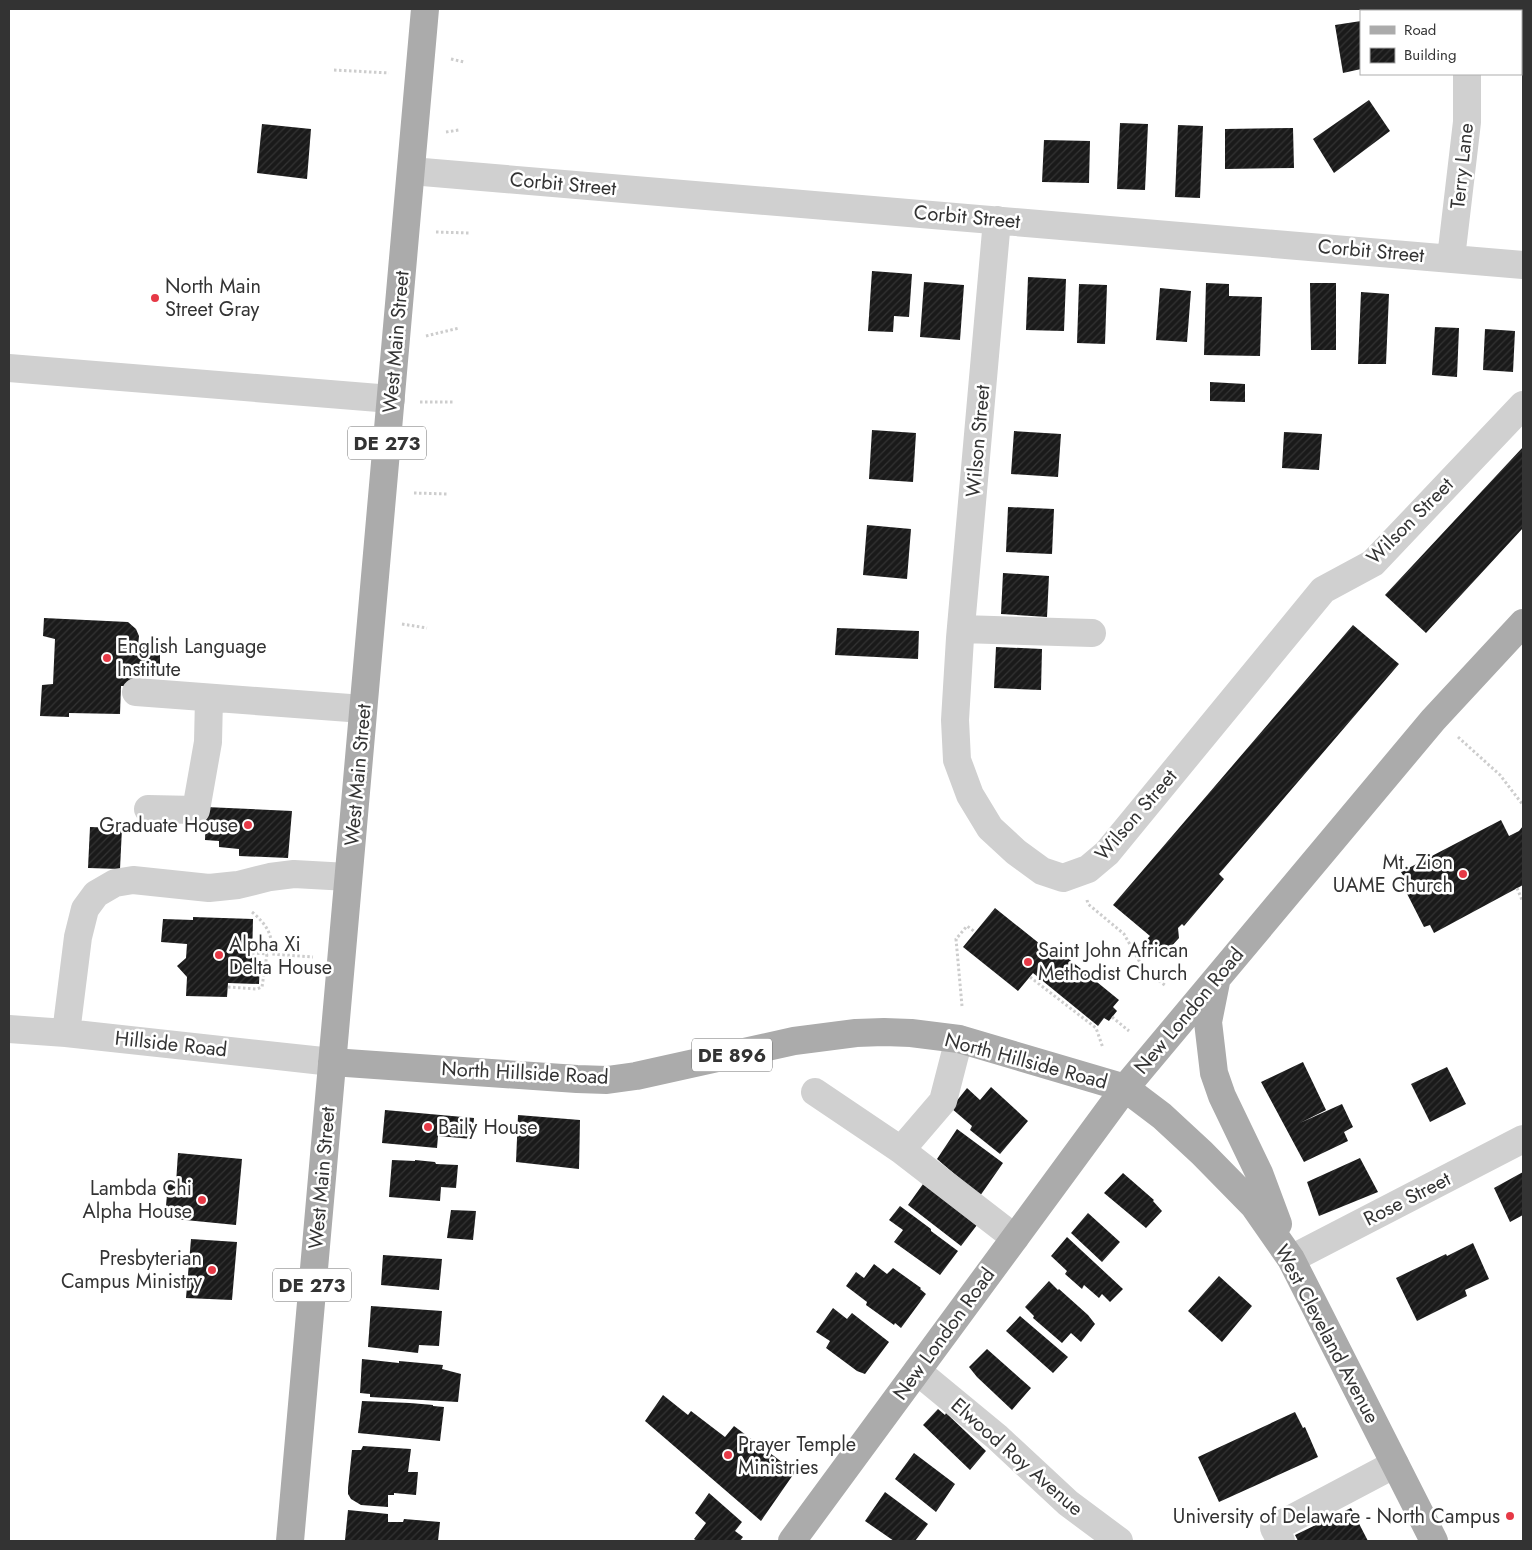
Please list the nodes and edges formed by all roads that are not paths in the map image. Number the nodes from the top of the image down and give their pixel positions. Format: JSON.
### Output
{"nodes":[{"id":1,"x":425,"y":9,"type":"edge"},
{"id":2,"x":1467,"y":75,"type":"edge"},
{"id":3,"x":411,"y":171,"type":"junction"},
{"id":4,"x":997,"y":220,"type":"junction"},
{"id":5,"x":1451,"y":258,"type":"junction"},
{"id":6,"x":1523,"y":265,"type":"edge"},
{"id":7,"x":9,"y":368,"type":"edge"},
{"id":8,"x":391,"y":399,"type":"junction"},
{"id":9,"x":1523,"y":405,"type":"edge"},
{"id":10,"x":1523,"y":623,"type":"edge"},
{"id":11,"x":962,"y":629,"type":"junction"},
{"id":12,"x":1092,"y":633,"type":"dead end"},
{"id":13,"x":136,"y":692,"type":"dead end"},
{"id":14,"x":209,"y":698,"type":"junction"},
{"id":15,"x":364,"y":709,"type":"junction"},
{"id":16,"x":148,"y":809,"type":"dead end"},
{"id":17,"x":348,"y":877,"type":"junction"},
{"id":18,"x":1216,"y":979,"type":"junction"},
{"id":19,"x":9,"y":1029,"type":"edge"},
{"id":20,"x":66,"y":1033,"type":"junction"},
{"id":21,"x":959,"y":1039,"type":"junction"},
{"id":22,"x":332,"y":1062,"type":"junction"},
{"id":23,"x":1125,"y":1088,"type":"junction"},
{"id":24,"x":815,"y":1092,"type":"dead end"},
{"id":25,"x":1523,"y":1139,"type":"edge"},
{"id":26,"x":901,"y":1150,"type":"junction"},
{"id":27,"x":1015,"y":1238,"type":"junction"},
{"id":28,"x":1291,"y":1258,"type":"junction"},
{"id":29,"x":917,"y":1371,"type":"junction"},
{"id":30,"x":1395,"y":1464,"type":"junction"},
{"id":31,"x":290,"y":1541,"type":"edge"},
{"id":32,"x":792,"y":1541,"type":"edge"},
{"id":33,"x":1119,"y":1541,"type":"edge"},
{"id":34,"x":1281,"y":1541,"type":"edge"},
{"id":35,"x":1434,"y":1541,"type":"edge"}],
"edges":[{"from":1,"to":3,"type":"main road","name":"West Main Street","number":"DE 273"},
{"from":2,"to":5,"type":"street","name":"Terry Lane"},
{"from":3,"to":4,"type":"street","name":"Corbit Street"},
{"from":3,"to":8,"type":"main road","name":"West Main Street","number":"DE 273"},
{"from":4,"to":5,"type":"street","name":"Corbit Street"},
{"from":4,"to":11,"type":"street","name":"Wilson Street"},
{"from":5,"to":6,"type":"street","name":"Corbit Street"},
{"from":7,"to":8,"type":"street"},
{"from":8,"to":15,"type":"main road","name":"West Main Street","number":"DE 273"},
{"from":9,"to":11,"type":"street","name":"Wilson Street"},
{"from":10,"to":18,"type":"main road","name":"New London Road"},
{"from":11,"to":12,"type":"street"},
{"from":13,"to":14,"type":"street"},
{"from":14,"to":15,"type":"street"},
{"from":14,"to":16,"type":"street"},
{"from":15,"to":17,"type":"main road","name":"West Main Street","number":"DE 273"},
{"from":17,"to":20,"type":"street"},
{"from":17,"to":22,"type":"main road","name":"West Main Street","number":"DE 273"},
{"from":18,"to":23,"type":"main road","name":"New London Road"},
{"from":18,"to":28,"type":"main road"},
{"from":19,"to":20,"type":"street","name":"Hillside Road"},
{"from":20,"to":22,"type":"street","name":"Hillside Road"},
{"from":21,"to":22,"type":"main road","name":"North Hillside Road","number":"DE 896"},
{"from":21,"to":23,"type":"main road","name":"North Hillside Road","number":"DE 896"},
{"from":21,"to":26,"type":"street"},
{"from":22,"to":31,"type":"main road","name":"West Main Street","number":"DE 273"},
{"from":23,"to":27,"type":"main road","name":"New London Road"},
{"from":23,"to":28,"type":"main road","name":"West Cleveland Avenue"},
{"from":24,"to":26,"type":"street"},
{"from":25,"to":28,"type":"street","name":"Rose Street"},
{"from":26,"to":27,"type":"street"},
{"from":27,"to":29,"type":"main road","name":"New London Road"},
{"from":28,"to":30,"type":"main road","name":"West Cleveland Avenue"},
{"from":29,"to":32,"type":"main road","name":"New London Road"},
{"from":29,"to":33,"type":"street","name":"Elwood Roy Avenue"},
{"from":30,"to":34,"type":"street"},
{"from":30,"to":35,"type":"main road","name":"West Cleveland Avenue"}]}
